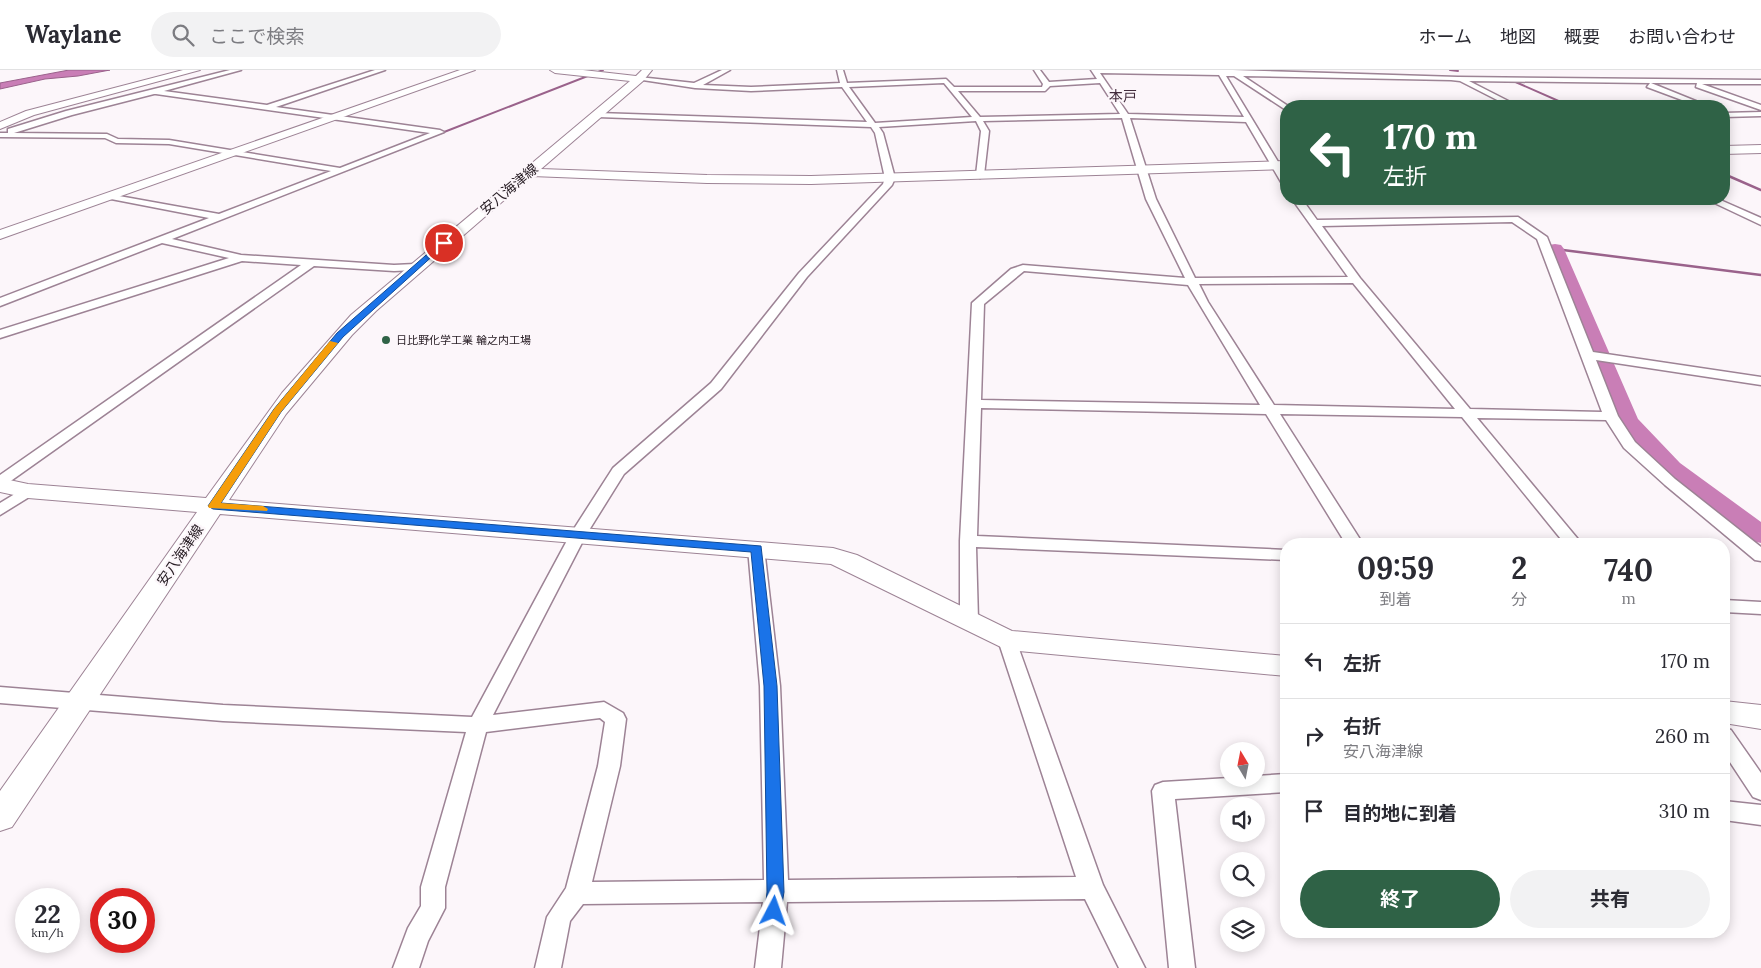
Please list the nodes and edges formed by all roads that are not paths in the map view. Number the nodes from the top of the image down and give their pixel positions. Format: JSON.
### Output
{"nodes":[{"id":1,"x":184,"y":70,"type":"edge"},
{"id":2,"x":195,"y":70,"type":"edge"},
{"id":3,"x":238,"y":70,"type":"edge"},
{"id":4,"x":382,"y":70,"type":"edge"},
{"id":5,"x":470,"y":70,"type":"edge"},
{"id":6,"x":555,"y":70,"type":"edge"},
{"id":7,"x":726,"y":70,"type":"edge"},
{"id":8,"x":840,"y":70,"type":"edge"},
{"id":9,"x":940,"y":70,"type":"edge"},
{"id":10,"x":1037,"y":70,"type":"edge"},
{"id":11,"x":1094,"y":70,"type":"edge"},
{"id":12,"x":1398,"y":70,"type":"edge"},
{"id":13,"x":1221,"y":71,"type":"edge"},
{"id":14,"x":1408,"y":71,"type":"edge"},
{"id":15,"x":1499,"y":71,"type":"dead end"},
{"id":16,"x":1233,"y":72,"type":"junction"},
{"id":17,"x":1596,"y":72,"type":"dead end"},
{"id":18,"x":1618,"y":72,"type":"dead end"},
{"id":19,"x":1670,"y":73,"type":"dead end"},
{"id":20,"x":1706,"y":73,"type":"dead end"},
{"id":21,"x":643,"y":75,"type":"edge"},
{"id":22,"x":1456,"y":79,"type":"junction"},
{"id":23,"x":1625,"y":80,"type":"junction"},
{"id":24,"x":1638,"y":80,"type":"junction"},
{"id":25,"x":1685,"y":80,"type":"junction"},
{"id":26,"x":946,"y":81,"type":"junction"},
{"id":27,"x":1102,"y":81,"type":"junction"},
{"id":28,"x":1602,"y":81,"type":"junction"},
{"id":29,"x":1729,"y":81,"type":"junction"},
{"id":30,"x":1761,"y":82,"type":"edge"},
{"id":31,"x":1048,"y":84,"type":"junction"},
{"id":32,"x":844,"y":85,"type":"junction"},
{"id":33,"x":695,"y":86,"type":"junction"},
{"id":34,"x":951,"y":89,"type":"junction"},
{"id":35,"x":156,"y":92,"type":"junction"},
{"id":36,"x":1501,"y":100,"type":"edge"},
{"id":37,"x":1689,"y":100,"type":"edge"},
{"id":38,"x":1280,"y":104,"type":"edge"},
{"id":39,"x":266,"y":107,"type":"junction"},
{"id":40,"x":1761,"y":108,"type":"edge"},
{"id":41,"x":9,"y":110,"type":"dead end"},
{"id":42,"x":1730,"y":114,"type":"edge"},
{"id":43,"x":1761,"y":114,"type":"edge"},
{"id":44,"x":598,"y":115,"type":"junction"},
{"id":45,"x":1125,"y":116,"type":"junction"},
{"id":46,"x":334,"y":117,"type":"junction"},
{"id":47,"x":978,"y":119,"type":"junction"},
{"id":48,"x":1248,"y":120,"type":"junction"},
{"id":49,"x":874,"y":125,"type":"junction"},
{"id":50,"x":0,"y":126,"type":"edge"},
{"id":51,"x":0,"y":135,"type":"edge"},
{"id":52,"x":1730,"y":148,"type":"edge"},
{"id":53,"x":1761,"y":149,"type":"edge"},
{"id":54,"x":234,"y":153,"type":"junction"},
{"id":55,"x":1280,"y":165,"type":"edge"},
{"id":56,"x":339,"y":170,"type":"junction"},
{"id":57,"x":1143,"y":170,"type":"junction"},
{"id":58,"x":530,"y":172,"type":"junction"},
{"id":59,"x":980,"y":175,"type":"junction"},
{"id":60,"x":890,"y":178,"type":"junction"},
{"id":61,"x":111,"y":196,"type":"junction"},
{"id":62,"x":1301,"y":205,"type":"edge"},
{"id":63,"x":1724,"y":205,"type":"edge"},
{"id":64,"x":219,"y":218,"type":"junction"},
{"id":65,"x":1761,"y":222,"type":"edge"},
{"id":66,"x":1313,"y":223,"type":"junction"},
{"id":67,"x":0,"y":235,"type":"edge"},
{"id":68,"x":160,"y":240,"type":"junction"},
{"id":69,"x":241,"y":258,"type":"junction"},
{"id":70,"x":312,"y":263,"type":"junction"},
{"id":71,"x":415,"y":267,"type":"junction"},
{"id":72,"x":1356,"y":280,"type":"junction"},
{"id":73,"x":1190,"y":281,"type":"junction"},
{"id":74,"x":0,"y":302,"type":"edge"},
{"id":75,"x":0,"y":334,"type":"edge"},
{"id":76,"x":1589,"y":355,"type":"junction"},
{"id":77,"x":1761,"y":381,"type":"edge"},
{"id":78,"x":975,"y":404,"type":"junction"},
{"id":79,"x":1269,"y":410,"type":"junction"},
{"id":80,"x":1466,"y":415,"type":"junction"},
{"id":81,"x":1611,"y":416,"type":"junction"},
{"id":82,"x":0,"y":482,"type":"edge"},
{"id":83,"x":0,"y":485,"type":"edge"},
{"id":84,"x":28,"y":491,"type":"junction"},
{"id":85,"x":213,"y":506,"type":"junction"},
{"id":86,"x":0,"y":510,"type":"edge"},
{"id":87,"x":578,"y":535,"type":"junction"},
{"id":88,"x":1351,"y":538,"type":"edge"},
{"id":89,"x":1569,"y":538,"type":"edge"},
{"id":90,"x":968,"y":541,"type":"junction"},
{"id":91,"x":756,"y":548,"type":"junction"},
{"id":92,"x":1280,"y":555,"type":"edge"},
{"id":93,"x":1761,"y":556,"type":"edge"},
{"id":94,"x":1730,"y":606,"type":"edge"},
{"id":95,"x":1761,"y":608,"type":"edge"},
{"id":96,"x":969,"y":620,"type":"junction"},
{"id":97,"x":1007,"y":640,"type":"junction"},
{"id":98,"x":1280,"y":665,"type":"edge"},
{"id":99,"x":0,"y":695,"type":"edge"},
{"id":100,"x":80,"y":702,"type":"junction"},
{"id":101,"x":1730,"y":713,"type":"edge"},
{"id":102,"x":1761,"y":717,"type":"edge"},
{"id":103,"x":478,"y":725,"type":"junction"},
{"id":104,"x":1730,"y":745,"type":"edge"},
{"id":105,"x":1280,"y":783,"type":"edge"},
{"id":106,"x":1761,"y":791,"type":"edge"},
{"id":107,"x":1730,"y":812,"type":"edge"},
{"id":108,"x":1761,"y":815,"type":"edge"},
{"id":109,"x":0,"y":817,"type":"edge"},
{"id":110,"x":1092,"y":888,"type":"junction"},
{"id":111,"x":776,"y":892,"type":"junction"},
{"id":112,"x":577,"y":893,"type":"junction"},
{"id":113,"x":406,"y":968,"type":"edge"},
{"id":114,"x":548,"y":968,"type":"edge"},
{"id":115,"x":768,"y":968,"type":"edge"},
{"id":116,"x":1132,"y":968,"type":"edge"},
{"id":117,"x":1182,"y":968,"type":"edge"}],
"edges":[{"from":1,"to":41,"type":"street"},
{"from":2,"to":50,"type":"street"},
{"from":3,"to":35,"type":"street"},
{"from":4,"to":39,"type":"street"},
{"from":5,"to":46,"type":"street"},
{"from":6,"to":21,"type":"street"},
{"from":7,"to":33,"type":"street"},
{"from":8,"to":32,"type":"street"},
{"from":9,"to":26,"type":"street"},
{"from":10,"to":31,"type":"street"},
{"from":11,"to":13,"type":"street"},
{"from":11,"to":27,"type":"street"},
{"from":12,"to":14,"type":"street"},
{"from":13,"to":16,"type":"street"},
{"from":13,"to":48,"type":"street"},
{"from":14,"to":15,"type":"street"},
{"from":14,"to":22,"type":"street"},
{"from":16,"to":22,"type":"street"},
{"from":16,"to":38,"type":"street"},
{"from":17,"to":28,"type":"street"},
{"from":18,"to":23,"type":"street"},
{"from":19,"to":25,"type":"street"},
{"from":20,"to":29,"type":"street"},
{"from":21,"to":33,"type":"street"},
{"from":21,"to":44,"type":"street","name":"安八海津線"},
{"from":22,"to":28,"type":"street"},
{"from":22,"to":36,"type":"street"},
{"from":23,"to":24,"type":"street"},
{"from":23,"to":28,"type":"street"},
{"from":24,"to":25,"type":"street"},
{"from":24,"to":37,"type":"street"},
{"from":25,"to":29,"type":"street"},
{"from":25,"to":40,"type":"street"},
{"from":26,"to":32,"type":"street"},
{"from":26,"to":34,"type":"street"},
{"from":27,"to":31,"type":"street"},
{"from":27,"to":45,"type":"street"},
{"from":29,"to":30,"type":"street"},
{"from":31,"to":34,"type":"street"},
{"from":32,"to":33,"type":"street"},
{"from":32,"to":49,"type":"street"},
{"from":34,"to":47,"type":"street"},
{"from":35,"to":39,"type":"street"},
{"from":35,"to":51,"type":"street"},
{"from":39,"to":46,"type":"street"},
{"from":42,"to":43,"type":"street"},
{"from":44,"to":49,"type":"street"},
{"from":44,"to":58,"type":"street","name":"安八海津線"},
{"from":45,"to":47,"type":"street"},
{"from":45,"to":48,"type":"street"},
{"from":45,"to":57,"type":"street"},
{"from":46,"to":54,"type":"street"},
{"from":46,"to":56,"type":"street"},
{"from":47,"to":49,"type":"street"},
{"from":47,"to":59,"type":"street"},
{"from":48,"to":55,"type":"street"},
{"from":49,"to":60,"type":"street"},
{"from":51,"to":54,"type":"street"},
{"from":52,"to":53,"type":"street"},
{"from":54,"to":56,"type":"street"},
{"from":54,"to":61,"type":"street"},
{"from":55,"to":57,"type":"street"},
{"from":56,"to":64,"type":"street"},
{"from":57,"to":59,"type":"street"},
{"from":57,"to":73,"type":"street"},
{"from":58,"to":60,"type":"street"},
{"from":58,"to":71,"type":"street","name":"安八海津線"},
{"from":59,"to":60,"type":"street"},
{"from":60,"to":87,"type":"street"},
{"from":61,"to":64,"type":"street"},
{"from":61,"to":67,"type":"street"},
{"from":62,"to":66,"type":"street"},
{"from":63,"to":65,"type":"street"},
{"from":64,"to":68,"type":"street"},
{"from":66,"to":72,"type":"street"},
{"from":66,"to":76,"type":"street"},
{"from":68,"to":69,"type":"street"},
{"from":68,"to":74,"type":"street"},
{"from":69,"to":70,"type":"street"},
{"from":69,"to":75,"type":"street"},
{"from":70,"to":71,"type":"street"},
{"from":70,"to":82,"type":"street"},
{"from":71,"to":85,"type":"street","name":"安八海津線"},
{"from":72,"to":73,"type":"street"},
{"from":72,"to":80,"type":"street"},
{"from":73,"to":78,"type":"street"},
{"from":73,"to":79,"type":"street"},
{"from":76,"to":77,"type":"street"},
{"from":76,"to":81,"type":"street"},
{"from":78,"to":79,"type":"street"},
{"from":78,"to":90,"type":"street"},
{"from":79,"to":80,"type":"street"},
{"from":79,"to":88,"type":"street"},
{"from":80,"to":81,"type":"street"},
{"from":80,"to":89,"type":"street"},
{"from":81,"to":93,"type":"street"},
{"from":83,"to":84,"type":"street"},
{"from":84,"to":85,"type":"street"},
{"from":84,"to":86,"type":"street"},
{"from":85,"to":87,"type":"street"},
{"from":85,"to":100,"type":"street","name":"安八海津線"},
{"from":87,"to":91,"type":"street"},
{"from":87,"to":103,"type":"street"},
{"from":90,"to":92,"type":"street"},
{"from":90,"to":96,"type":"street"},
{"from":91,"to":96,"type":"street"},
{"from":91,"to":111,"type":"street"},
{"from":94,"to":95,"type":"street"},
{"from":96,"to":97,"type":"street"},
{"from":97,"to":98,"type":"street"},
{"from":97,"to":110,"type":"street"},
{"from":99,"to":100,"type":"street"},
{"from":100,"to":103,"type":"street"},
{"from":100,"to":109,"type":"street","name":"安八海津線"},
{"from":101,"to":102,"type":"street"},
{"from":103,"to":112,"type":"street"},
{"from":103,"to":113,"type":"street"},
{"from":104,"to":106,"type":"street"},
{"from":105,"to":117,"type":"street"},
{"from":107,"to":108,"type":"street"},
{"from":110,"to":111,"type":"street"},
{"from":110,"to":116,"type":"street"},
{"from":111,"to":112,"type":"street"},
{"from":111,"to":115,"type":"street"},
{"from":112,"to":114,"type":"street"}]}
